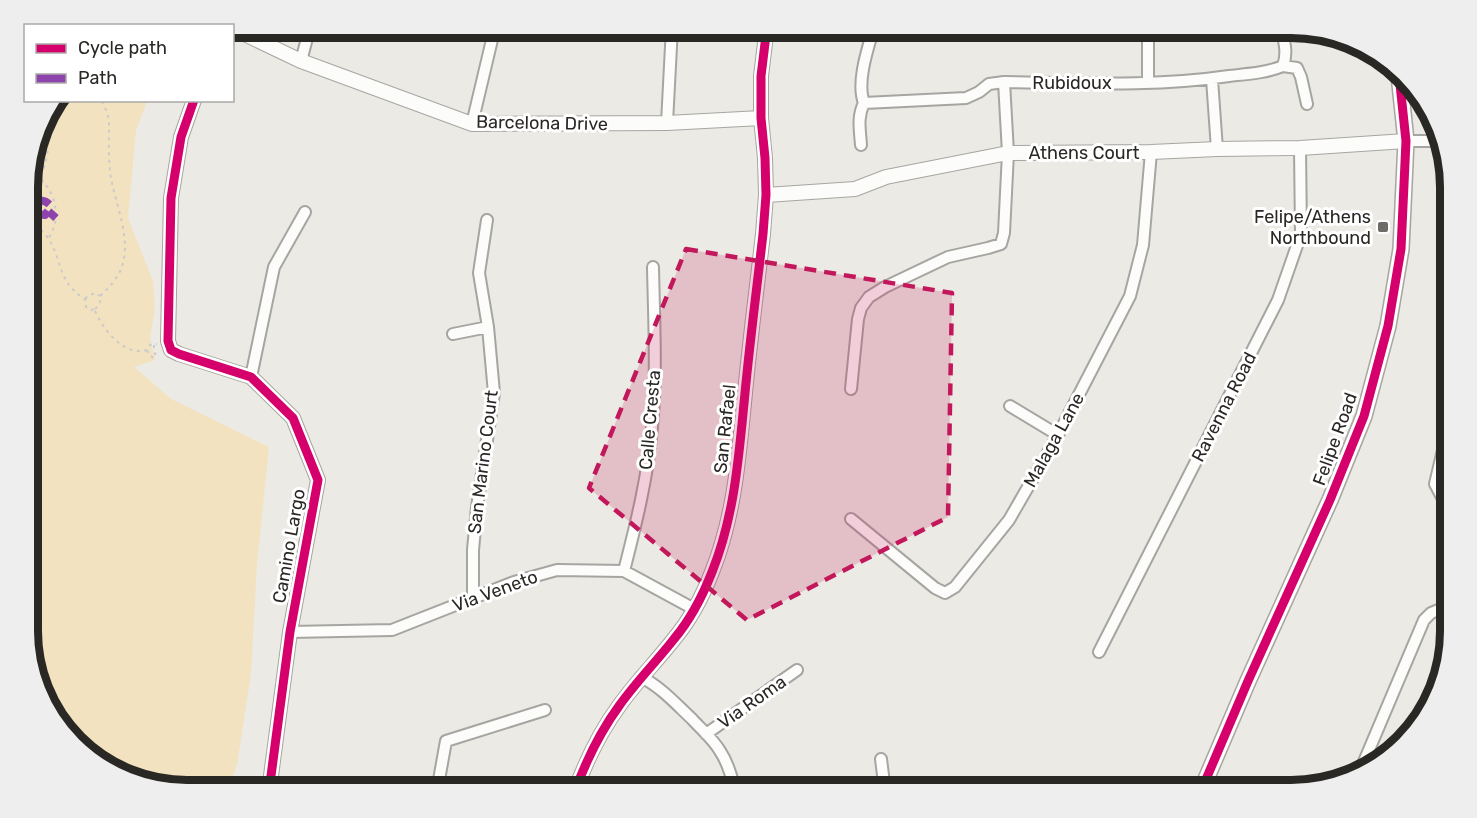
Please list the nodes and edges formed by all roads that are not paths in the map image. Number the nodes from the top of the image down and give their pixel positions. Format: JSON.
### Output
{"nodes":[{"id":1,"x":253,"y":38,"type":"edge"},
{"id":2,"x":307,"y":38,"type":"edge"},
{"id":3,"x":492,"y":38,"type":"edge"},
{"id":4,"x":671,"y":38,"type":"edge"},
{"id":5,"x":766,"y":38,"type":"edge"},
{"id":6,"x":871,"y":38,"type":"edge"},
{"id":7,"x":1148,"y":38,"type":"edge"},
{"id":8,"x":1284,"y":38,"type":"edge"},
{"id":9,"x":301,"y":61,"type":"junction"},
{"id":10,"x":1283,"y":66,"type":"junction"},
{"id":11,"x":1212,"y":79,"type":"junction"},
{"id":12,"x":1004,"y":82,"type":"junction"},
{"id":13,"x":1148,"y":83,"type":"junction"},
{"id":14,"x":1400,"y":85,"type":"edge"},
{"id":15,"x":193,"y":102,"type":"edge"},
{"id":16,"x":864,"y":103,"type":"junction"},
{"id":17,"x":1307,"y":104,"type":"dead end"},
{"id":18,"x":761,"y":118,"type":"junction"},
{"id":19,"x":667,"y":123,"type":"junction"},
{"id":20,"x":472,"y":124,"type":"junction"},
{"id":21,"x":1406,"y":141,"type":"junction"},
{"id":22,"x":1433,"y":141,"type":"edge"},
{"id":23,"x":861,"y":145,"type":"dead end"},
{"id":24,"x":1300,"y":148,"type":"junction"},
{"id":25,"x":1217,"y":149,"type":"junction"},
{"id":26,"x":1151,"y":152,"type":"junction"},
{"id":27,"x":1008,"y":153,"type":"junction"},
{"id":28,"x":766,"y":195,"type":"junction"},
{"id":29,"x":305,"y":212,"type":"dead end"},
{"id":30,"x":488,"y":220,"type":"dead end"},
{"id":31,"x":652,"y":267,"type":"dead end"},
{"id":32,"x":488,"y":327,"type":"junction"},
{"id":33,"x":453,"y":334,"type":"dead end"},
{"id":34,"x":251,"y":377,"type":"junction"},
{"id":35,"x":851,"y":389,"type":"dead end"},
{"id":36,"x":1010,"y":406,"type":"dead end"},
{"id":37,"x":1058,"y":435,"type":"junction"},
{"id":38,"x":1439,"y":467,"type":"edge"},
{"id":39,"x":1439,"y":492,"type":"edge"},
{"id":40,"x":851,"y":519,"type":"dead end"},
{"id":41,"x":624,"y":571,"type":"junction"},
{"id":42,"x":473,"y":597,"type":"junction"},
{"id":43,"x":694,"y":609,"type":"junction"},
{"id":44,"x":1439,"y":610,"type":"edge"},
{"id":45,"x":290,"y":632,"type":"junction"},
{"id":46,"x":1099,"y":652,"type":"dead end"},
{"id":47,"x":797,"y":670,"type":"dead end"},
{"id":48,"x":641,"y":677,"type":"junction"},
{"id":49,"x":545,"y":710,"type":"dead end"},
{"id":50,"x":706,"y":734,"type":"junction"},
{"id":51,"x":881,"y":759,"type":"dead end"},
{"id":52,"x":1365,"y":760,"type":"edge"},
{"id":53,"x":270,"y":780,"type":"edge"},
{"id":54,"x":439,"y":780,"type":"edge"},
{"id":55,"x":579,"y":780,"type":"edge"},
{"id":56,"x":732,"y":780,"type":"edge"},
{"id":57,"x":884,"y":780,"type":"edge"},
{"id":58,"x":1206,"y":780,"type":"edge"}],
"edges":[{"from":1,"to":9,"type":"street","name":"Barcelona Drive"},
{"from":2,"to":9,"type":"street"},
{"from":3,"to":20,"type":"street"},
{"from":4,"to":19,"type":"street"},
{"from":5,"to":18,"type":"street","name":"San Rafael"},
{"from":6,"to":16,"type":"street"},
{"from":7,"to":13,"type":"street"},
{"from":8,"to":10,"type":"street"},
{"from":9,"to":20,"type":"street","name":"Barcelona Drive"},
{"from":10,"to":11,"type":"street","name":"Rubidoux"},
{"from":10,"to":17,"type":"street"},
{"from":11,"to":13,"type":"street","name":"Rubidoux"},
{"from":11,"to":25,"type":"street"},
{"from":12,"to":13,"type":"street","name":"Rubidoux"},
{"from":12,"to":16,"type":"street","name":"Rubidoux"},
{"from":12,"to":27,"type":"street"},
{"from":14,"to":21,"type":"main road","name":"Felipe Road"},
{"from":15,"to":34,"type":"street","name":"Camino Largo"},
{"from":16,"to":23,"type":"street"},
{"from":18,"to":19,"type":"street","name":"Barcelona Drive"},
{"from":18,"to":28,"type":"street","name":"San Rafael"},
{"from":19,"to":20,"type":"street","name":"Barcelona Drive"},
{"from":21,"to":22,"type":"street"},
{"from":21,"to":24,"type":"street","name":"Athens Court"},
{"from":21,"to":58,"type":"main road","name":"Felipe Road"},
{"from":24,"to":25,"type":"street","name":"Athens Court"},
{"from":24,"to":46,"type":"street","name":"Ravenna Road"},
{"from":25,"to":26,"type":"street","name":"Athens Court"},
{"from":26,"to":27,"type":"street","name":"Athens Court"},
{"from":26,"to":37,"type":"street","name":"Malaga Lane"},
{"from":27,"to":28,"type":"street","name":"Athens Court"},
{"from":27,"to":35,"type":"street"},
{"from":28,"to":43,"type":"street","name":"San Rafael"},
{"from":29,"to":34,"type":"street"},
{"from":30,"to":32,"type":"street","name":"San Marino Court"},
{"from":31,"to":41,"type":"street","name":"Calle Cresta"},
{"from":32,"to":33,"type":"street"},
{"from":32,"to":42,"type":"street","name":"San Marino Court"},
{"from":34,"to":45,"type":"street","name":"Camino Largo"},
{"from":36,"to":37,"type":"street"},
{"from":37,"to":40,"type":"street","name":"Malaga Lane"},
{"from":38,"to":39,"type":"street"},
{"from":41,"to":42,"type":"street","name":"Via Veneto"},
{"from":41,"to":43,"type":"street","name":"Via Veneto"},
{"from":42,"to":45,"type":"street","name":"Via Veneto"},
{"from":43,"to":48,"type":"street","name":"San Rafael"},
{"from":44,"to":52,"type":"street"},
{"from":45,"to":53,"type":"street","name":"Camino Largo"},
{"from":47,"to":50,"type":"street","name":"Via Roma"},
{"from":48,"to":50,"type":"street"},
{"from":48,"to":55,"type":"street","name":"San Rafael"},
{"from":49,"to":54,"type":"street"},
{"from":50,"to":56,"type":"street"},
{"from":51,"to":57,"type":"street"}]}
